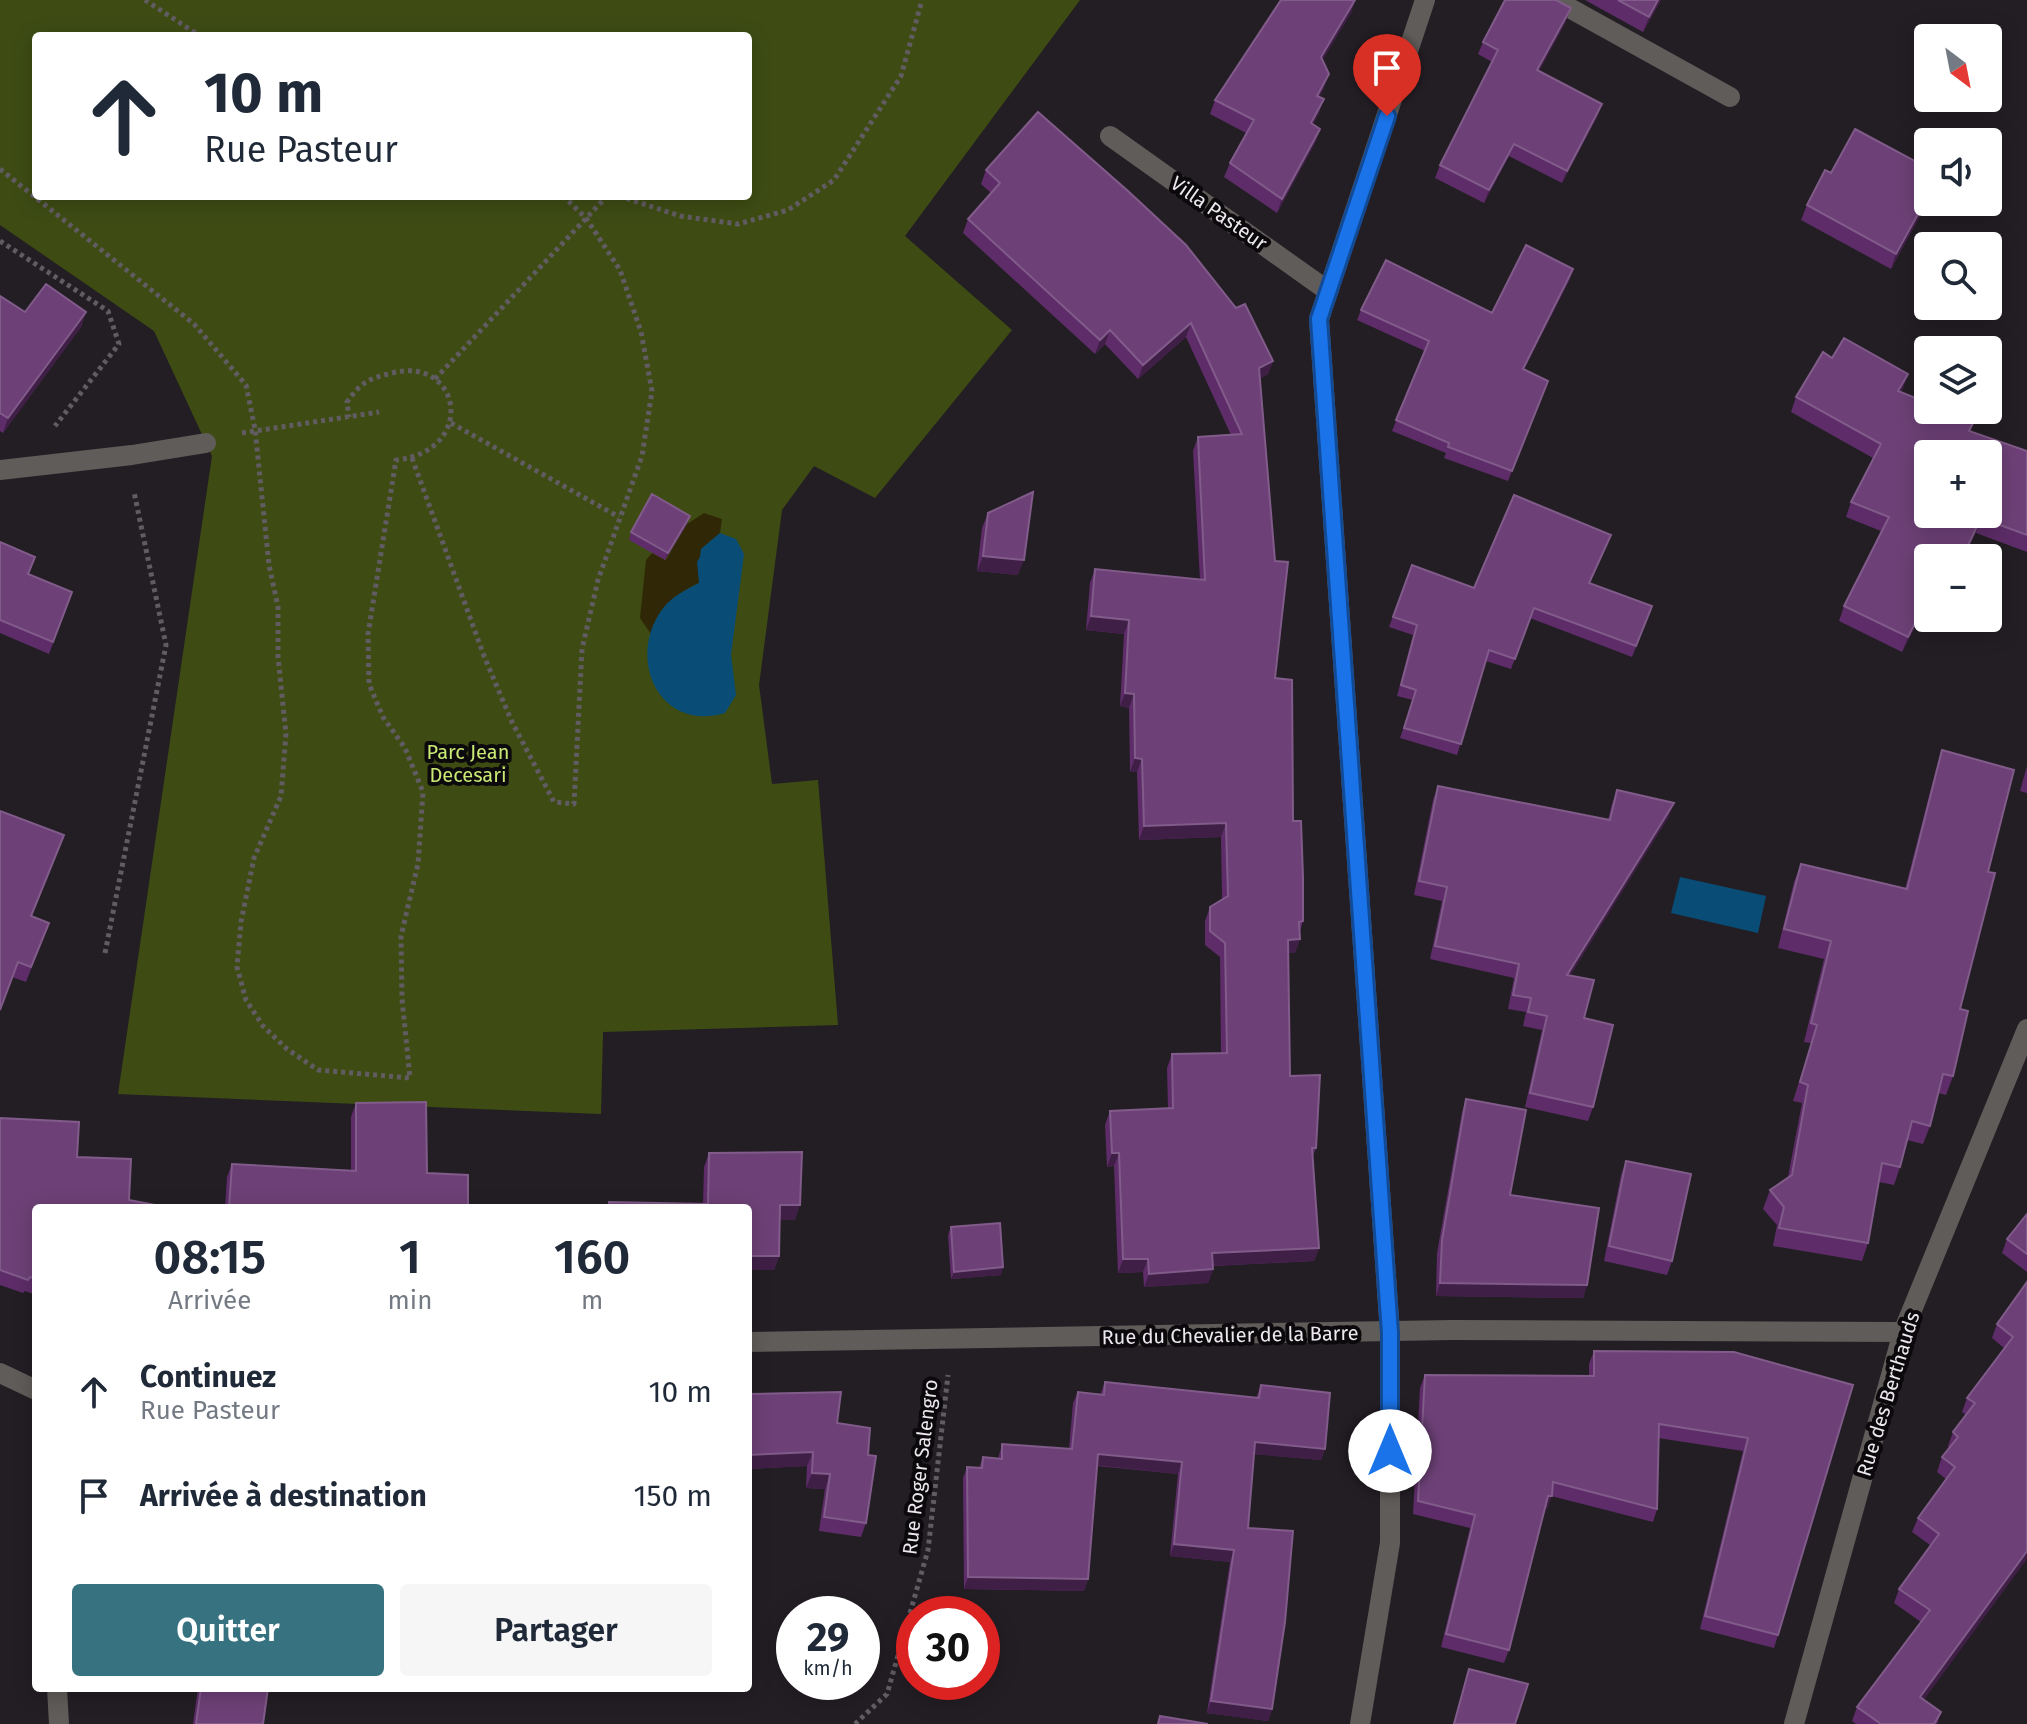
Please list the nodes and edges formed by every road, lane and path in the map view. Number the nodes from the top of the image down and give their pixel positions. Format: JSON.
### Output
{"nodes":[{"id":1,"x":145,"y":0,"type":"edge"},
{"id":2,"x":922,"y":0,"type":"edge"},
{"id":3,"x":1425,"y":0,"type":"edge"},
{"id":4,"x":1555,"y":0,"type":"edge"},
{"id":5,"x":194,"y":32,"type":"edge"},
{"id":6,"x":1730,"y":97,"type":"dead end"},
{"id":7,"x":1110,"y":136,"type":"dead end"},
{"id":8,"x":0,"y":169,"type":"edge"},
{"id":9,"x":32,"y":195,"type":"edge"},
{"id":10,"x":39,"y":200,"type":"edge"},
{"id":11,"x":567,"y":200,"type":"edge"},
{"id":12,"x":603,"y":200,"type":"edge"},
{"id":13,"x":631,"y":200,"type":"edge"},
{"id":14,"x":586,"y":218,"type":"junction"},
{"id":15,"x":0,"y":241,"type":"edge"},
{"id":16,"x":1328,"y":291,"type":"junction"},
{"id":17,"x":435,"y":379,"type":"junction"},
{"id":18,"x":379,"y":412,"type":"dead end"},
{"id":19,"x":349,"y":417,"type":"junction"},
{"id":20,"x":451,"y":423,"type":"junction"},
{"id":21,"x":255,"y":429,"type":"junction"},
{"id":22,"x":206,"y":443,"type":"dead end"},
{"id":23,"x":132,"y":455,"type":"junction"},
{"id":24,"x":412,"y":458,"type":"junction"},
{"id":25,"x":24,"y":466,"type":"junction"},
{"id":26,"x":0,"y":470,"type":"edge"},
{"id":27,"x":619,"y":517,"type":"junction"},
{"id":28,"x":105,"y":953,"type":"dead end"},
{"id":29,"x":2027,"y":1029,"type":"edge"},
{"id":30,"x":1903,"y":1332,"type":"junction"},
{"id":31,"x":1390,"y":1333,"type":"junction"},
{"id":32,"x":952,"y":1338,"type":"junction"},
{"id":33,"x":752,"y":1342,"type":"edge"},
{"id":34,"x":0,"y":1373,"type":"edge"},
{"id":35,"x":32,"y":1388,"type":"edge"},
{"id":36,"x":57,"y":1692,"type":"edge"},
{"id":37,"x":59,"y":1724,"type":"edge"},
{"id":38,"x":855,"y":1724,"type":"edge"},
{"id":39,"x":1360,"y":1724,"type":"edge"},
{"id":40,"x":1794,"y":1724,"type":"edge"}],
"edges":[{"from":1,"to":5,"type":"path"},
{"from":2,"to":13,"type":"path"},
{"from":3,"to":16,"type":"street"},
{"from":4,"to":6,"type":"street"},
{"from":7,"to":16,"type":"street","name":"Villa Pasteur"},
{"from":8,"to":9,"type":"path"},
{"from":10,"to":21,"type":"path"},
{"from":11,"to":14,"type":"path"},
{"from":12,"to":14,"type":"path"},
{"from":14,"to":17,"type":"path"},
{"from":14,"to":27,"type":"path"},
{"from":15,"to":25,"type":"path"},
{"from":16,"to":31,"type":"street"},
{"from":17,"to":19,"type":"path"},
{"from":17,"to":20,"type":"path"},
{"from":18,"to":19,"type":"path"},
{"from":19,"to":21,"type":"path"},
{"from":20,"to":24,"type":"path"},
{"from":20,"to":27,"type":"path"},
{"from":21,"to":24,"type":"path"},
{"from":22,"to":23,"type":"street"},
{"from":23,"to":25,"type":"street"},
{"from":23,"to":28,"type":"path"},
{"from":24,"to":27,"type":"path"},
{"from":25,"to":26,"type":"street"},
{"from":29,"to":30,"type":"street","name":"Rue des Berthauds"},
{"from":30,"to":31,"type":"street","name":"Rue du Chevalier de la Barre"},
{"from":30,"to":40,"type":"street","name":"Rue des Berthauds"},
{"from":31,"to":32,"type":"street","name":"Rue du Chevalier de la Barre"},
{"from":31,"to":39,"type":"street"},
{"from":32,"to":33,"type":"street","name":"Rue du Chevalier de la Barre"},
{"from":32,"to":38,"type":"path","name":"Rue Roger Salengro"},
{"from":34,"to":35,"type":"street"},
{"from":36,"to":37,"type":"street"}]}
